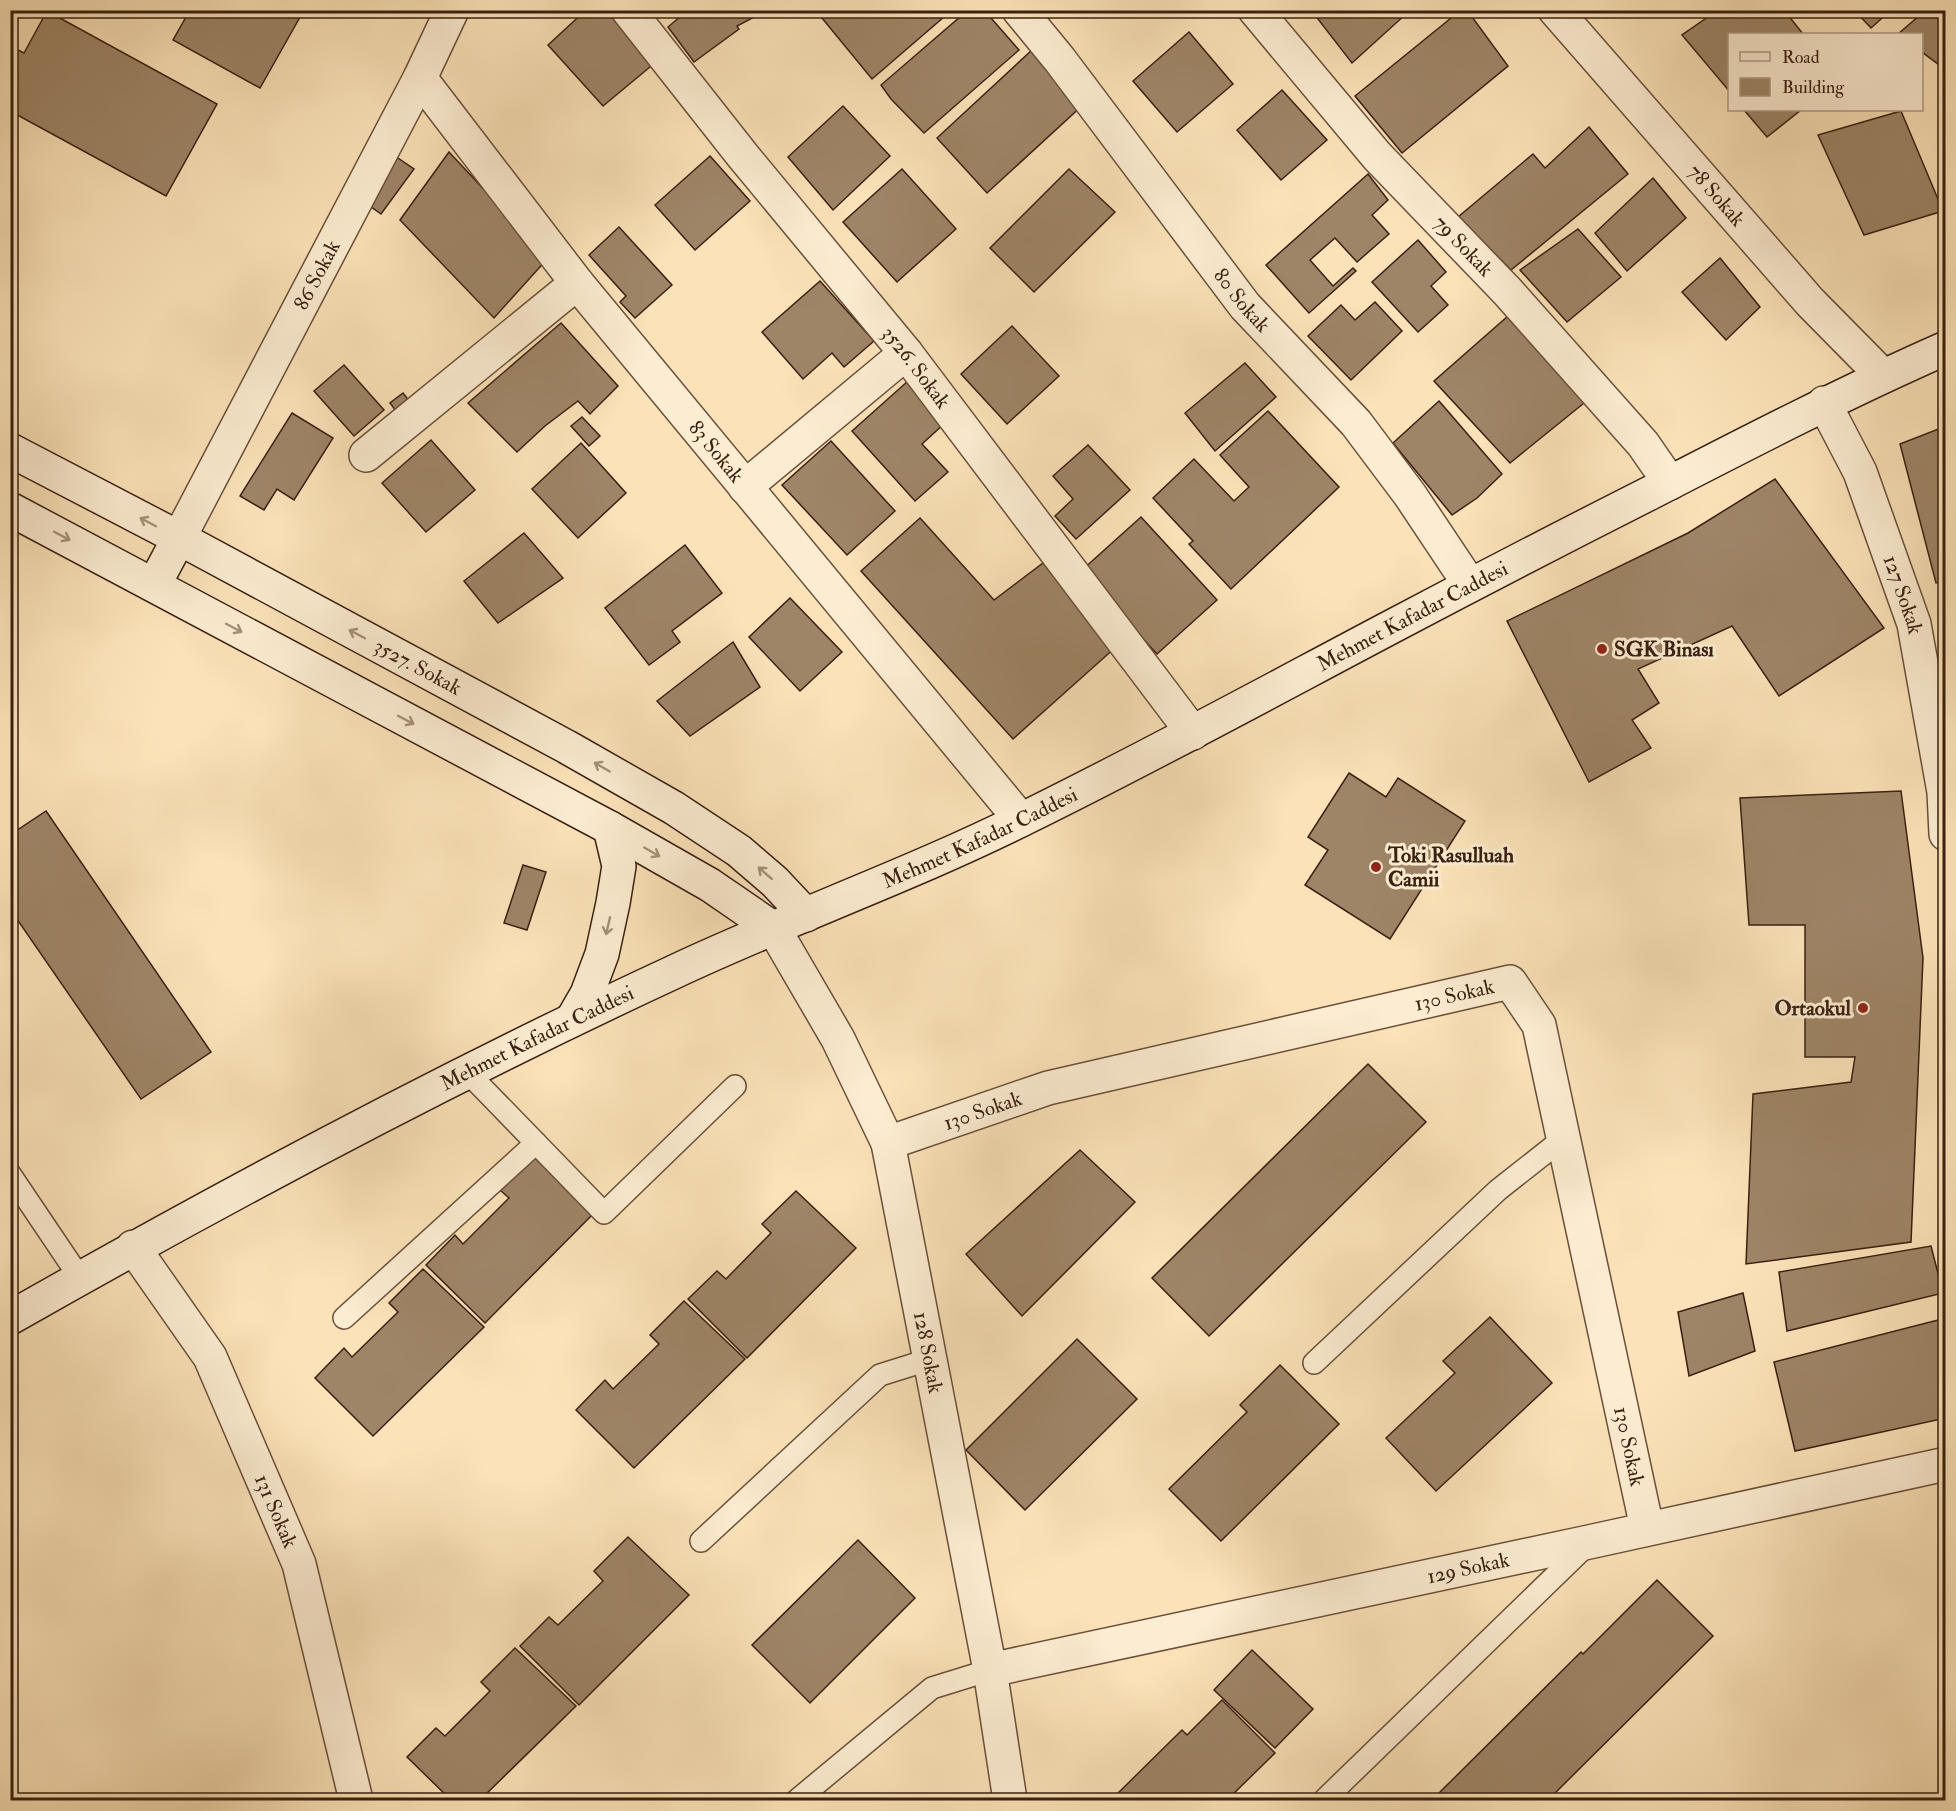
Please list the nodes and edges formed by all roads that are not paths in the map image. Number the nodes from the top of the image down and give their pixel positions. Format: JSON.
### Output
{"nodes":[{"id":1,"x":452,"y":10,"type":"edge"},
{"id":2,"x":628,"y":10,"type":"edge"},
{"id":3,"x":1018,"y":10,"type":"edge"},
{"id":4,"x":1255,"y":10,"type":"edge"},
{"id":5,"x":1555,"y":10,"type":"edge"},
{"id":6,"x":420,"y":78,"type":"junction"},
{"id":7,"x":577,"y":283,"type":"junction"},
{"id":8,"x":1946,"y":348,"type":"edge"},
{"id":9,"x":906,"y":353,"type":"junction"},
{"id":10,"x":1883,"y":376,"type":"junction"},
{"id":11,"x":1824,"y":403,"type":"junction"},
{"id":12,"x":10,"y":450,"type":"edge"},
{"id":13,"x":366,"y":455,"type":"dead end"},
{"id":14,"x":1670,"y":483,"type":"junction"},
{"id":15,"x":745,"y":487,"type":"junction"},
{"id":16,"x":10,"y":508,"type":"edge"},
{"id":17,"x":179,"y":538,"type":"junction"},
{"id":18,"x":154,"y":585,"type":"junction"},
{"id":19,"x":1470,"y":585,"type":"junction"},
{"id":20,"x":1193,"y":733,"type":"junction"},
{"id":21,"x":1945,"y":792,"type":"edge"},
{"id":22,"x":1021,"y":820,"type":"junction"},
{"id":23,"x":610,"y":828,"type":"junction"},
{"id":24,"x":1946,"y":834,"type":"edge"},
{"id":25,"x":806,"y":915,"type":"junction"},
{"id":26,"x":774,"y":929,"type":"junction"},
{"id":27,"x":572,"y":1020,"type":"junction"},
{"id":28,"x":468,"y":1073,"type":"junction"},
{"id":29,"x":735,"y":1086,"type":"dead end"},
{"id":30,"x":1564,"y":1138,"type":"junction"},
{"id":31,"x":536,"y":1143,"type":"junction"},
{"id":32,"x":888,"y":1143,"type":"junction"},
{"id":33,"x":10,"y":1174,"type":"edge"},
{"id":34,"x":133,"y":1248,"type":"junction"},
{"id":35,"x":80,"y":1278,"type":"junction"},
{"id":36,"x":10,"y":1318,"type":"edge"},
{"id":37,"x":344,"y":1318,"type":"dead end"},
{"id":38,"x":931,"y":1359,"type":"junction"},
{"id":39,"x":1314,"y":1363,"type":"dead end"},
{"id":40,"x":1946,"y":1464,"type":"edge"},
{"id":41,"x":1647,"y":1528,"type":"junction"},
{"id":42,"x":701,"y":1541,"type":"dead end"},
{"id":43,"x":1589,"y":1542,"type":"junction"},
{"id":44,"x":990,"y":1670,"type":"junction"},
{"id":45,"x":356,"y":1800,"type":"edge"},
{"id":46,"x":797,"y":1800,"type":"edge"},
{"id":47,"x":1010,"y":1800,"type":"edge"},
{"id":48,"x":1324,"y":1800,"type":"edge"}],
"edges":[{"from":1,"to":6,"type":"street","name":"86 Sokak"},
{"from":2,"to":9,"type":"street","name":"3526. Sokak"},
{"from":3,"to":19,"type":"street","name":"80 Sokak"},
{"from":4,"to":14,"type":"street","name":"79 Sokak"},
{"from":5,"to":10,"type":"street","name":"78 Sokak"},
{"from":6,"to":7,"type":"street","name":"83 Sokak"},
{"from":6,"to":17,"type":"street","name":"86 Sokak"},
{"from":7,"to":13,"type":"street"},
{"from":7,"to":15,"type":"street","name":"83 Sokak"},
{"from":8,"to":10,"type":"street","name":"Mehmet Kafadar Caddesi"},
{"from":9,"to":15,"type":"street"},
{"from":9,"to":20,"type":"street","name":"3526. Sokak"},
{"from":10,"to":11,"type":"street","name":"Mehmet Kafadar Caddesi"},
{"from":11,"to":14,"type":"street","name":"Mehmet Kafadar Caddesi"},
{"from":11,"to":21,"type":"street","name":"127 Sokak"},
{"from":17,"to":12,"type":"street","name":"3527. Sokak","one_way":true},
{"from":14,"to":19,"type":"street","name":"Mehmet Kafadar Caddesi"},
{"from":15,"to":22,"type":"street","name":"83 Sokak"},
{"from":16,"to":18,"type":"street","one_way":true},
{"from":17,"to":18,"type":"street","name":"86 Sokak"},
{"from":25,"to":17,"type":"street","name":"3527. Sokak","one_way":true},
{"from":18,"to":23,"type":"street","one_way":true},
{"from":19,"to":20,"type":"street","name":"Mehmet Kafadar Caddesi"},
{"from":20,"to":22,"type":"street","name":"Mehmet Kafadar Caddesi"},
{"from":21,"to":24,"type":"street","name":"127 Sokak"},
{"from":22,"to":25,"type":"street","name":"Mehmet Kafadar Caddesi"},
{"from":23,"to":26,"type":"street","one_way":true},
{"from":23,"to":27,"type":"street","one_way":true},
{"from":25,"to":26,"type":"street","name":"Mehmet Kafadar Caddesi"},
{"from":26,"to":27,"type":"street","name":"Mehmet Kafadar Caddesi"},
{"from":26,"to":32,"type":"street","name":"128 Sokak"},
{"from":27,"to":28,"type":"street","name":"Mehmet Kafadar Caddesi"},
{"from":28,"to":31,"type":"lane"},
{"from":28,"to":34,"type":"street","name":"Mehmet Kafadar Caddesi"},
{"from":29,"to":31,"type":"lane"},
{"from":30,"to":32,"type":"street","name":"130 Sokak"},
{"from":30,"to":39,"type":"lane"},
{"from":30,"to":41,"type":"street","name":"130 Sokak"},
{"from":31,"to":37,"type":"lane"},
{"from":32,"to":38,"type":"street","name":"128 Sokak"},
{"from":33,"to":35,"type":"lane"},
{"from":34,"to":35,"type":"street","name":"Mehmet Kafadar Caddesi"},
{"from":34,"to":45,"type":"street","name":"131 Sokak"},
{"from":35,"to":36,"type":"street","name":"Mehmet Kafadar Caddesi"},
{"from":38,"to":42,"type":"lane"},
{"from":38,"to":44,"type":"street","name":"128 Sokak"},
{"from":40,"to":41,"type":"street","name":"129 Sokak"},
{"from":41,"to":43,"type":"street","name":"129 Sokak"},
{"from":43,"to":44,"type":"street","name":"129 Sokak"},
{"from":43,"to":48,"type":"lane"},
{"from":44,"to":46,"type":"lane"},
{"from":44,"to":47,"type":"street","name":"128 Sokak"}]}
